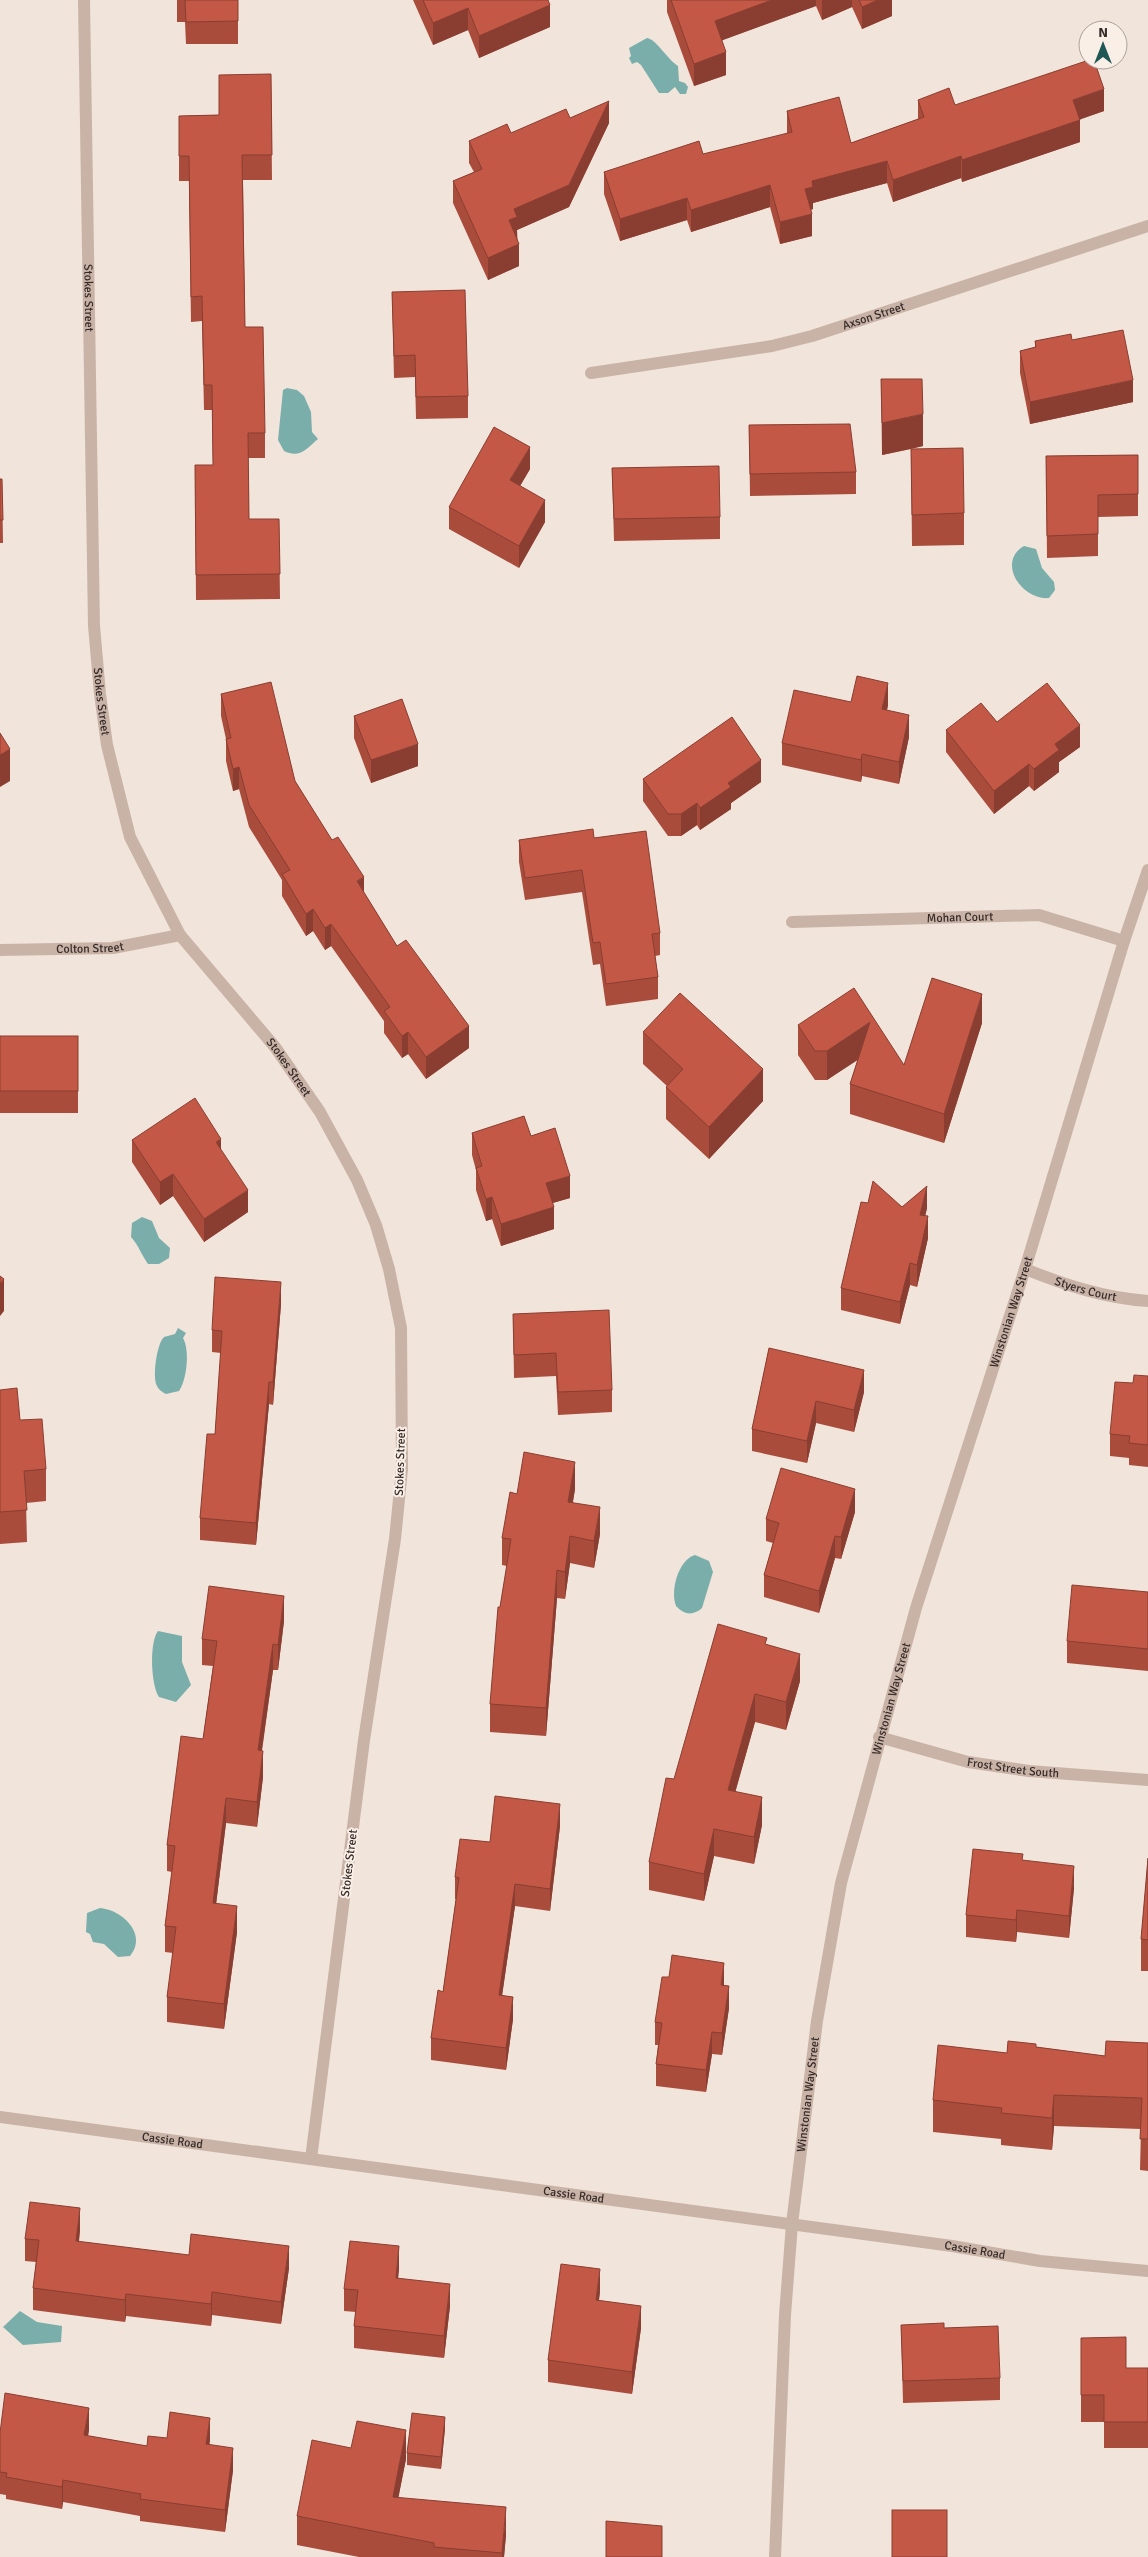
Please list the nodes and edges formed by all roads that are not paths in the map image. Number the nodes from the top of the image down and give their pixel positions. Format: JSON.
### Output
{"nodes":[{"id":1,"x":84,"y":0,"type":"edge"},
{"id":2,"x":1148,"y":226,"type":"edge"},
{"id":3,"x":591,"y":373,"type":"dead end"},
{"id":4,"x":1148,"y":870,"type":"edge"},
{"id":5,"x":792,"y":922,"type":"dead end"},
{"id":6,"x":180,"y":935,"type":"junction"},
{"id":7,"x":1124,"y":941,"type":"junction"},
{"id":8,"x":0,"y":950,"type":"edge"},
{"id":9,"x":1025,"y":1268,"type":"junction"},
{"id":10,"x":1148,"y":1301,"type":"edge"},
{"id":11,"x":879,"y":1737,"type":"junction"},
{"id":12,"x":1148,"y":1780,"type":"edge"},
{"id":13,"x":0,"y":2117,"type":"edge"},
{"id":14,"x":311,"y":2159,"type":"junction"},
{"id":15,"x":792,"y":2224,"type":"junction"},
{"id":16,"x":1148,"y":2271,"type":"edge"},
{"id":17,"x":775,"y":2557,"type":"edge"}],
"edges":[{"from":1,"to":6,"type":"street","name":"Stokes Street"},
{"from":2,"to":3,"type":"street","name":"Axson Street"},
{"from":4,"to":7,"type":"street","name":"Winstonian Way Street"},
{"from":5,"to":7,"type":"street","name":"Mohan Court"},
{"from":6,"to":8,"type":"street","name":"Colton Street"},
{"from":6,"to":14,"type":"street","name":"Stokes Street"},
{"from":7,"to":9,"type":"street","name":"Winstonian Way Street"},
{"from":9,"to":10,"type":"street","name":"Styers Court"},
{"from":9,"to":11,"type":"street","name":"Winstonian Way Street"},
{"from":11,"to":12,"type":"street","name":"Frost Street South"},
{"from":11,"to":15,"type":"street","name":"Winstonian Way Street"},
{"from":13,"to":14,"type":"street","name":"Cassie Road"},
{"from":14,"to":15,"type":"street","name":"Cassie Road"},
{"from":15,"to":16,"type":"street","name":"Cassie Road"},
{"from":15,"to":17,"type":"street","name":"Winstonian Way Street"}]}
